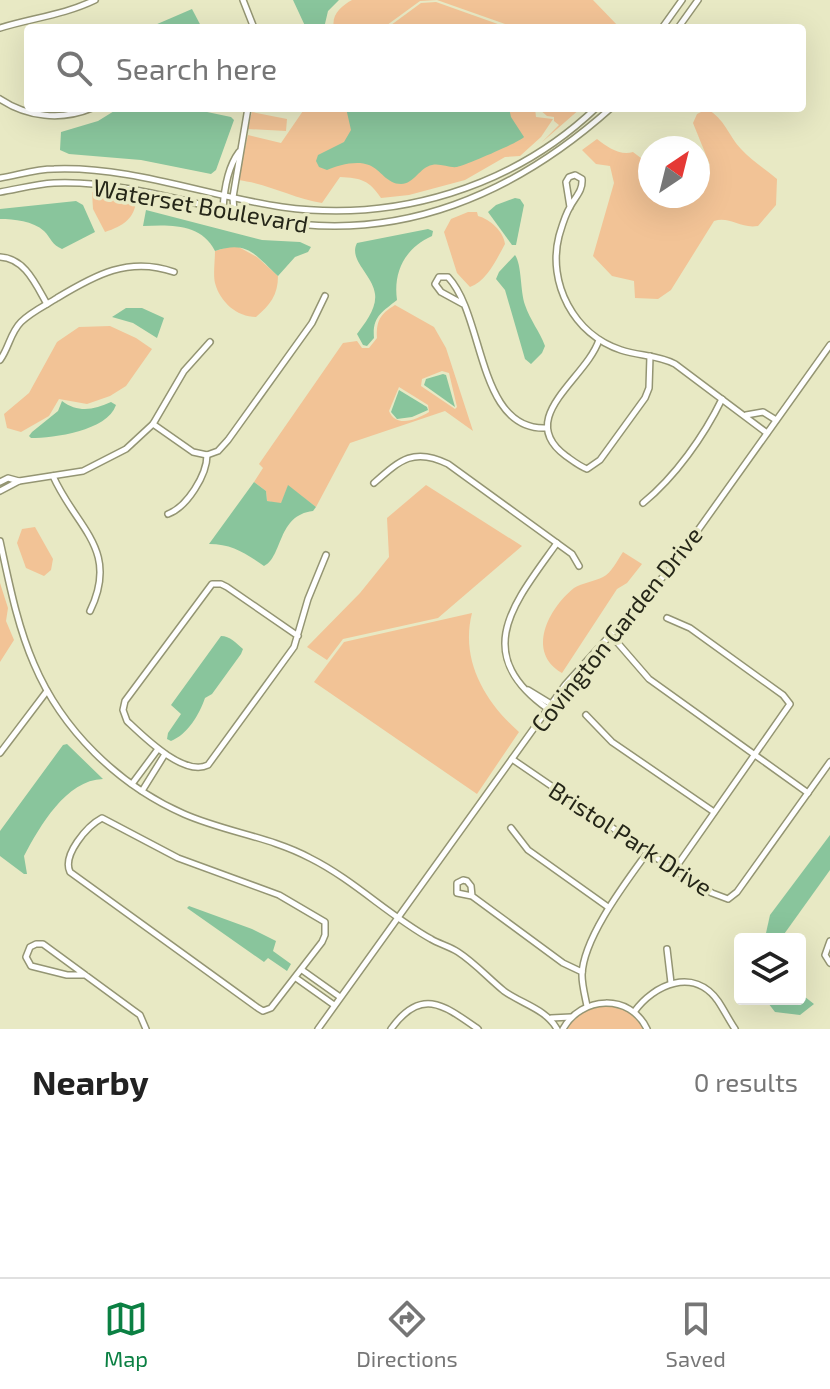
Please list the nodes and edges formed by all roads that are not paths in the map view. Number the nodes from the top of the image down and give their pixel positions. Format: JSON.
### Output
{"nodes":[{"id":1,"x":95,"y":0,"type":"edge"},
{"id":2,"x":243,"y":0,"type":"edge"},
{"id":3,"x":682,"y":0,"type":"edge"},
{"id":4,"x":698,"y":0,"type":"edge"},
{"id":5,"x":252,"y":24,"type":"edge"},
{"id":6,"x":665,"y":24,"type":"edge"},
{"id":7,"x":681,"y":24,"type":"edge"},
{"id":8,"x":0,"y":28,"type":"edge"},
{"id":9,"x":0,"y":99,"type":"edge"},
{"id":10,"x":24,"y":110,"type":"edge"},
{"id":11,"x":29,"y":112,"type":"edge"},
{"id":12,"x":81,"y":112,"type":"edge"},
{"id":13,"x":247,"y":112,"type":"edge"},
{"id":14,"x":591,"y":112,"type":"edge"},
{"id":15,"x":607,"y":112,"type":"edge"},
{"id":16,"x":239,"y":151,"type":"junction"},
{"id":17,"x":0,"y":178,"type":"edge"},
{"id":18,"x":0,"y":192,"type":"edge"},
{"id":19,"x":224,"y":195,"type":"junction"},
{"id":20,"x":233,"y":197,"type":"junction"},
{"id":21,"x":570,"y":207,"type":"junction"},
{"id":22,"x":223,"y":210,"type":"junction"},
{"id":23,"x":234,"y":213,"type":"junction"},
{"id":24,"x":0,"y":257,"type":"edge"},
{"id":25,"x":174,"y":272,"type":"dead end"},
{"id":26,"x":325,"y":296,"type":"dead end"},
{"id":27,"x":47,"y":304,"type":"junction"},
{"id":28,"x":463,"y":304,"type":"junction"},
{"id":29,"x":599,"y":340,"type":"junction"},
{"id":30,"x":210,"y":342,"type":"dead end"},
{"id":31,"x":830,"y":345,"type":"edge"},
{"id":32,"x":650,"y":356,"type":"junction"},
{"id":33,"x":0,"y":360,"type":"edge"},
{"id":34,"x":722,"y":399,"type":"junction"},
{"id":35,"x":745,"y":415,"type":"junction"},
{"id":36,"x":776,"y":420,"type":"junction"},
{"id":37,"x":153,"y":424,"type":"junction"},
{"id":38,"x":547,"y":428,"type":"junction"},
{"id":39,"x":767,"y":433,"type":"junction"},
{"id":40,"x":207,"y":455,"type":"junction"},
{"id":41,"x":53,"y":476,"type":"junction"},
{"id":42,"x":19,"y":481,"type":"junction"},
{"id":43,"x":0,"y":482,"type":"edge"},
{"id":44,"x":374,"y":483,"type":"dead end"},
{"id":45,"x":0,"y":491,"type":"edge"},
{"id":46,"x":643,"y":503,"type":"dead end"},
{"id":47,"x":168,"y":514,"type":"dead end"},
{"id":48,"x":0,"y":541,"type":"edge"},
{"id":49,"x":557,"y":543,"type":"junction"},
{"id":50,"x":326,"y":555,"type":"dead end"},
{"id":51,"x":579,"y":566,"type":"dead end"},
{"id":52,"x":90,"y":611,"type":"dead end"},
{"id":53,"x":667,"y":618,"type":"dead end"},
{"id":54,"x":610,"y":634,"type":"junction"},
{"id":55,"x":298,"y":636,"type":"junction"},
{"id":56,"x":47,"y":691,"type":"junction"},
{"id":57,"x":549,"y":707,"type":"junction"},
{"id":58,"x":586,"y":715,"type":"dead end"},
{"id":59,"x":158,"y":749,"type":"junction"},
{"id":60,"x":0,"y":753,"type":"edge"},
{"id":61,"x":165,"y":754,"type":"junction"},
{"id":62,"x":755,"y":755,"type":"junction"},
{"id":63,"x":512,"y":759,"type":"junction"},
{"id":64,"x":830,"y":762,"type":"edge"},
{"id":65,"x":132,"y":784,"type":"junction"},
{"id":66,"x":142,"y":791,"type":"junction"},
{"id":67,"x":808,"y":793,"type":"junction"},
{"id":68,"x":714,"y":812,"type":"junction"},
{"id":69,"x":511,"y":828,"type":"dead end"},
{"id":70,"x":647,"y":853,"type":"junction"},
{"id":71,"x":674,"y":870,"type":"junction"},
{"id":72,"x":472,"y":896,"type":"dead end"},
{"id":73,"x":608,"y":907,"type":"junction"},
{"id":74,"x":398,"y":917,"type":"junction"},
{"id":75,"x":830,"y":941,"type":"edge"},
{"id":76,"x":667,"y":949,"type":"dead end"},
{"id":77,"x":830,"y":963,"type":"edge"},
{"id":78,"x":302,"y":970,"type":"junction"},
{"id":79,"x":582,"y":972,"type":"junction"},
{"id":80,"x":85,"y":975,"type":"junction"},
{"id":81,"x":296,"y":978,"type":"junction"},
{"id":82,"x":671,"y":983,"type":"junction"},
{"id":83,"x":340,"y":997,"type":"junction"},
{"id":84,"x":335,"y":1005,"type":"junction"},
{"id":85,"x":587,"y":1006,"type":"junction"},
{"id":86,"x":634,"y":1012,"type":"junction"},
{"id":87,"x":572,"y":1017,"type":"junction"},
{"id":88,"x":551,"y":1018,"type":"junction"},
{"id":89,"x":146,"y":1029,"type":"edge"},
{"id":90,"x":318,"y":1029,"type":"edge"},
{"id":91,"x":391,"y":1029,"type":"edge"},
{"id":92,"x":478,"y":1029,"type":"edge"},
{"id":93,"x":557,"y":1029,"type":"edge"},
{"id":94,"x":563,"y":1029,"type":"edge"},
{"id":95,"x":647,"y":1029,"type":"edge"},
{"id":96,"x":735,"y":1029,"type":"edge"}],
"edges":[{"from":1,"to":8,"type":"street"},
{"from":2,"to":5,"type":"street"},
{"from":3,"to":6,"type":"street"},
{"from":4,"to":7,"type":"street"},
{"from":9,"to":10,"type":"street"},
{"from":11,"to":12,"type":"street"},
{"from":13,"to":16,"type":"street"},
{"from":14,"to":20,"type":"street","name":"Waterset Boulevard"},
{"from":15,"to":23,"type":"street","name":"Waterset Boulevard"},
{"from":16,"to":19,"type":"street"},
{"from":16,"to":20,"type":"street"},
{"from":17,"to":19,"type":"street","name":"Waterset Boulevard"},
{"from":18,"to":22,"type":"street","name":"Waterset Boulevard"},
{"from":19,"to":20,"type":"street","name":"Waterset Boulevard"},
{"from":19,"to":22,"type":"street"},
{"from":20,"to":23,"type":"street"},
{"from":21,"to":21,"type":"street"},
{"from":21,"to":29,"type":"street"},
{"from":22,"to":23,"type":"street","name":"Waterset Boulevard"},
{"from":24,"to":27,"type":"street"},
{"from":25,"to":27,"type":"street"},
{"from":26,"to":40,"type":"street"},
{"from":27,"to":33,"type":"street"},
{"from":28,"to":28,"type":"street"},
{"from":28,"to":38,"type":"street"},
{"from":29,"to":32,"type":"street"},
{"from":29,"to":38,"type":"street"},
{"from":30,"to":37,"type":"street"},
{"from":31,"to":36,"type":"street","name":"Covington Garden Drive"},
{"from":32,"to":34,"type":"street"},
{"from":32,"to":38,"type":"street"},
{"from":34,"to":35,"type":"street"},
{"from":34,"to":46,"type":"street"},
{"from":35,"to":36,"type":"street"},
{"from":35,"to":39,"type":"street"},
{"from":36,"to":39,"type":"street","name":"Covington Garden Drive"},
{"from":37,"to":40,"type":"street"},
{"from":37,"to":41,"type":"street"},
{"from":39,"to":54,"type":"street","name":"Covington Garden Drive"},
{"from":40,"to":47,"type":"street"},
{"from":41,"to":42,"type":"street"},
{"from":41,"to":52,"type":"street"},
{"from":42,"to":43,"type":"street"},
{"from":42,"to":45,"type":"street"},
{"from":44,"to":49,"type":"street"},
{"from":48,"to":56,"type":"street"},
{"from":49,"to":51,"type":"street"},
{"from":49,"to":57,"type":"street"},
{"from":50,"to":55,"type":"street"},
{"from":53,"to":62,"type":"street"},
{"from":54,"to":57,"type":"street","name":"Covington Garden Drive"},
{"from":54,"to":62,"type":"street"},
{"from":55,"to":59,"type":"street"},
{"from":55,"to":61,"type":"street"},
{"from":56,"to":60,"type":"street"},
{"from":56,"to":65,"type":"street"},
{"from":57,"to":63,"type":"street","name":"Covington Garden Drive"},
{"from":58,"to":68,"type":"street"},
{"from":59,"to":61,"type":"street"},
{"from":59,"to":65,"type":"street"},
{"from":61,"to":66,"type":"street"},
{"from":62,"to":67,"type":"street"},
{"from":62,"to":68,"type":"street"},
{"from":63,"to":70,"type":"street","name":"Bristol Park Drive"},
{"from":63,"to":74,"type":"street","name":"Covington Garden Drive"},
{"from":64,"to":67,"type":"street","name":"Bristol Park Drive"},
{"from":65,"to":66,"type":"street"},
{"from":66,"to":74,"type":"street"},
{"from":67,"to":71,"type":"street","name":"Bristol Park Drive"},
{"from":68,"to":71,"type":"street"},
{"from":69,"to":73,"type":"street"},
{"from":70,"to":71,"type":"street","name":"Bristol Park Drive"},
{"from":70,"to":73,"type":"street"},
{"from":72,"to":79,"type":"street"},
{"from":73,"to":79,"type":"street"},
{"from":74,"to":83,"type":"street","name":"Covington Garden Drive"},
{"from":74,"to":88,"type":"street"},
{"from":75,"to":77,"type":"street"},
{"from":76,"to":82,"type":"street"},
{"from":78,"to":81,"type":"street"},
{"from":78,"to":81,"type":"street"},
{"from":78,"to":83,"type":"street"},
{"from":79,"to":85,"type":"street"},
{"from":80,"to":80,"type":"street"},
{"from":80,"to":89,"type":"street"},
{"from":81,"to":84,"type":"street"},
{"from":82,"to":86,"type":"street"},
{"from":82,"to":96,"type":"street"},
{"from":83,"to":84,"type":"street","name":"Covington Garden Drive"},
{"from":84,"to":90,"type":"street","name":"Covington Garden Drive"},
{"from":85,"to":86,"type":"street"},
{"from":85,"to":87,"type":"street"},
{"from":86,"to":95,"type":"street"},
{"from":87,"to":88,"type":"street"},
{"from":87,"to":94,"type":"street"},
{"from":88,"to":93,"type":"street"},
{"from":91,"to":92,"type":"street"}]}
